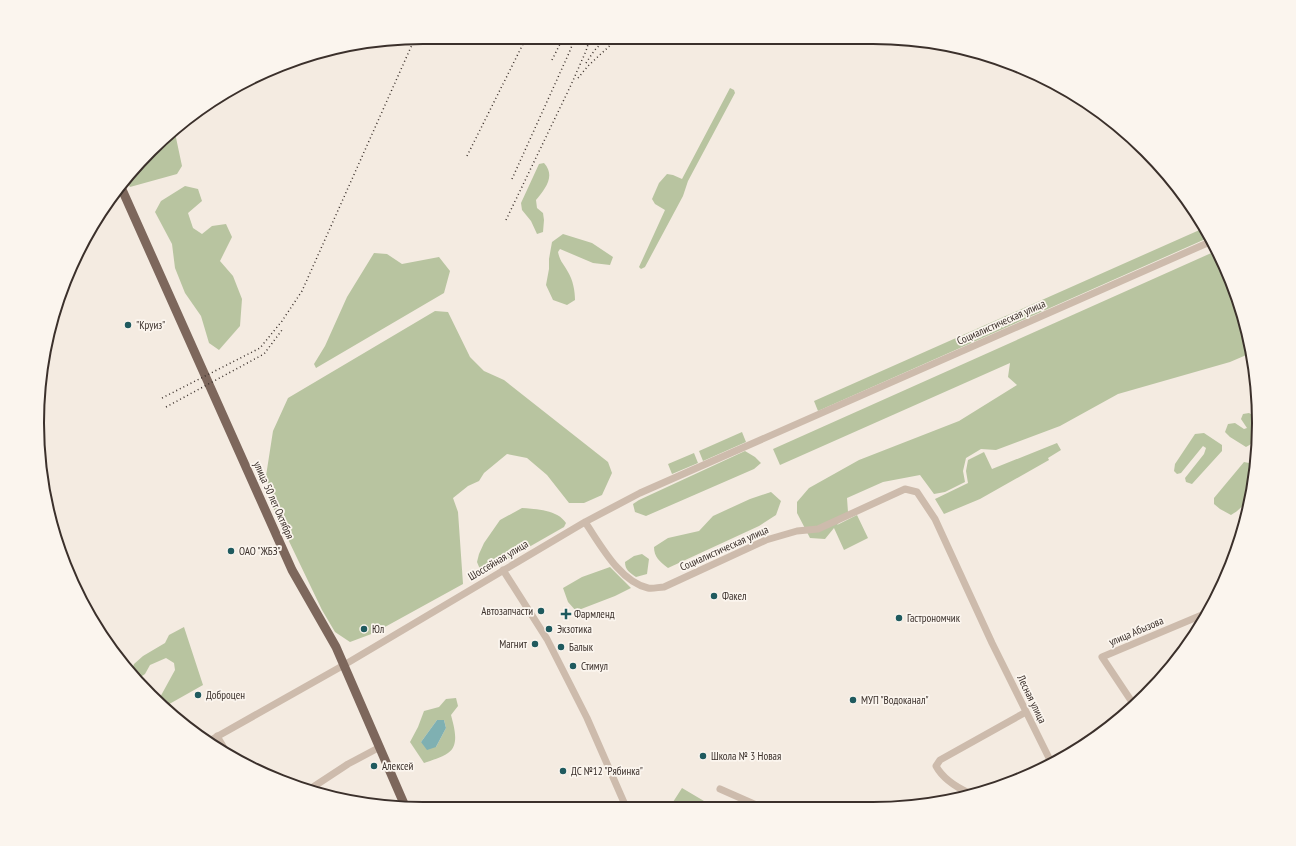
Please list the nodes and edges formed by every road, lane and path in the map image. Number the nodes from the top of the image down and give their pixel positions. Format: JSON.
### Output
{"nodes":[{"id":1,"x":123,"y":191,"type":"edge"},
{"id":2,"x":1206,"y":243,"type":"edge"},
{"id":3,"x":800,"y":423,"type":"joint"},
{"id":4,"x":584,"y":522,"type":"junction"},
{"id":5,"x":503,"y":570,"type":"junction"},
{"id":6,"x":1198,"y":617,"type":"edge"},
{"id":7,"x":992,"y":643,"type":"joint"},
{"id":8,"x":344,"y":665,"type":"junction"},
{"id":9,"x":1131,"y":700,"type":"edge"},
{"id":10,"x":1026,"y":712,"type":"junction"},
{"id":11,"x":214,"y":738,"type":"edge"},
{"id":12,"x":380,"y":748,"type":"junction"},
{"id":13,"x":1049,"y":758,"type":"edge"},
{"id":14,"x":315,"y":786,"type":"edge"},
{"id":15,"x":720,"y":789,"type":"dead end"},
{"id":16,"x":962,"y":791,"type":"edge"},
{"id":17,"x":401,"y":801,"type":"edge"},
{"id":18,"x":624,"y":802,"type":"edge"},
{"id":19,"x":749,"y":802,"type":"edge"}],
"edges":[{"from":1,"to":8,"type":"main road","name":"улица 50 лет Октября"},
{"from":2,"to":3,"type":"street","name":"Социалистическая улица"},
{"from":3,"to":4,"type":"street","name":"Шоссейная улица"},
{"from":4,"to":5,"type":"street","name":"Шоссейная улица"},
{"from":4,"to":7,"type":"street","name":"Социалистическая улица"},
{"from":5,"to":8,"type":"street","name":"Шоссейная улица"},
{"from":5,"to":18,"type":"street"},
{"from":6,"to":9,"type":"street","name":"улица Абызова"},
{"from":7,"to":10,"type":"street","name":"Лесная улица"},
{"from":8,"to":11,"type":"street","name":"Шоссейная улица"},
{"from":8,"to":12,"type":"main road","name":"улица 50 лет Октября"},
{"from":10,"to":13,"type":"street","name":"Лесная улица"},
{"from":10,"to":16,"type":"street"},
{"from":12,"to":14,"type":"street"},
{"from":12,"to":17,"type":"main road","name":"улица 50 лет Октября"},
{"from":15,"to":19,"type":"street"}]}
